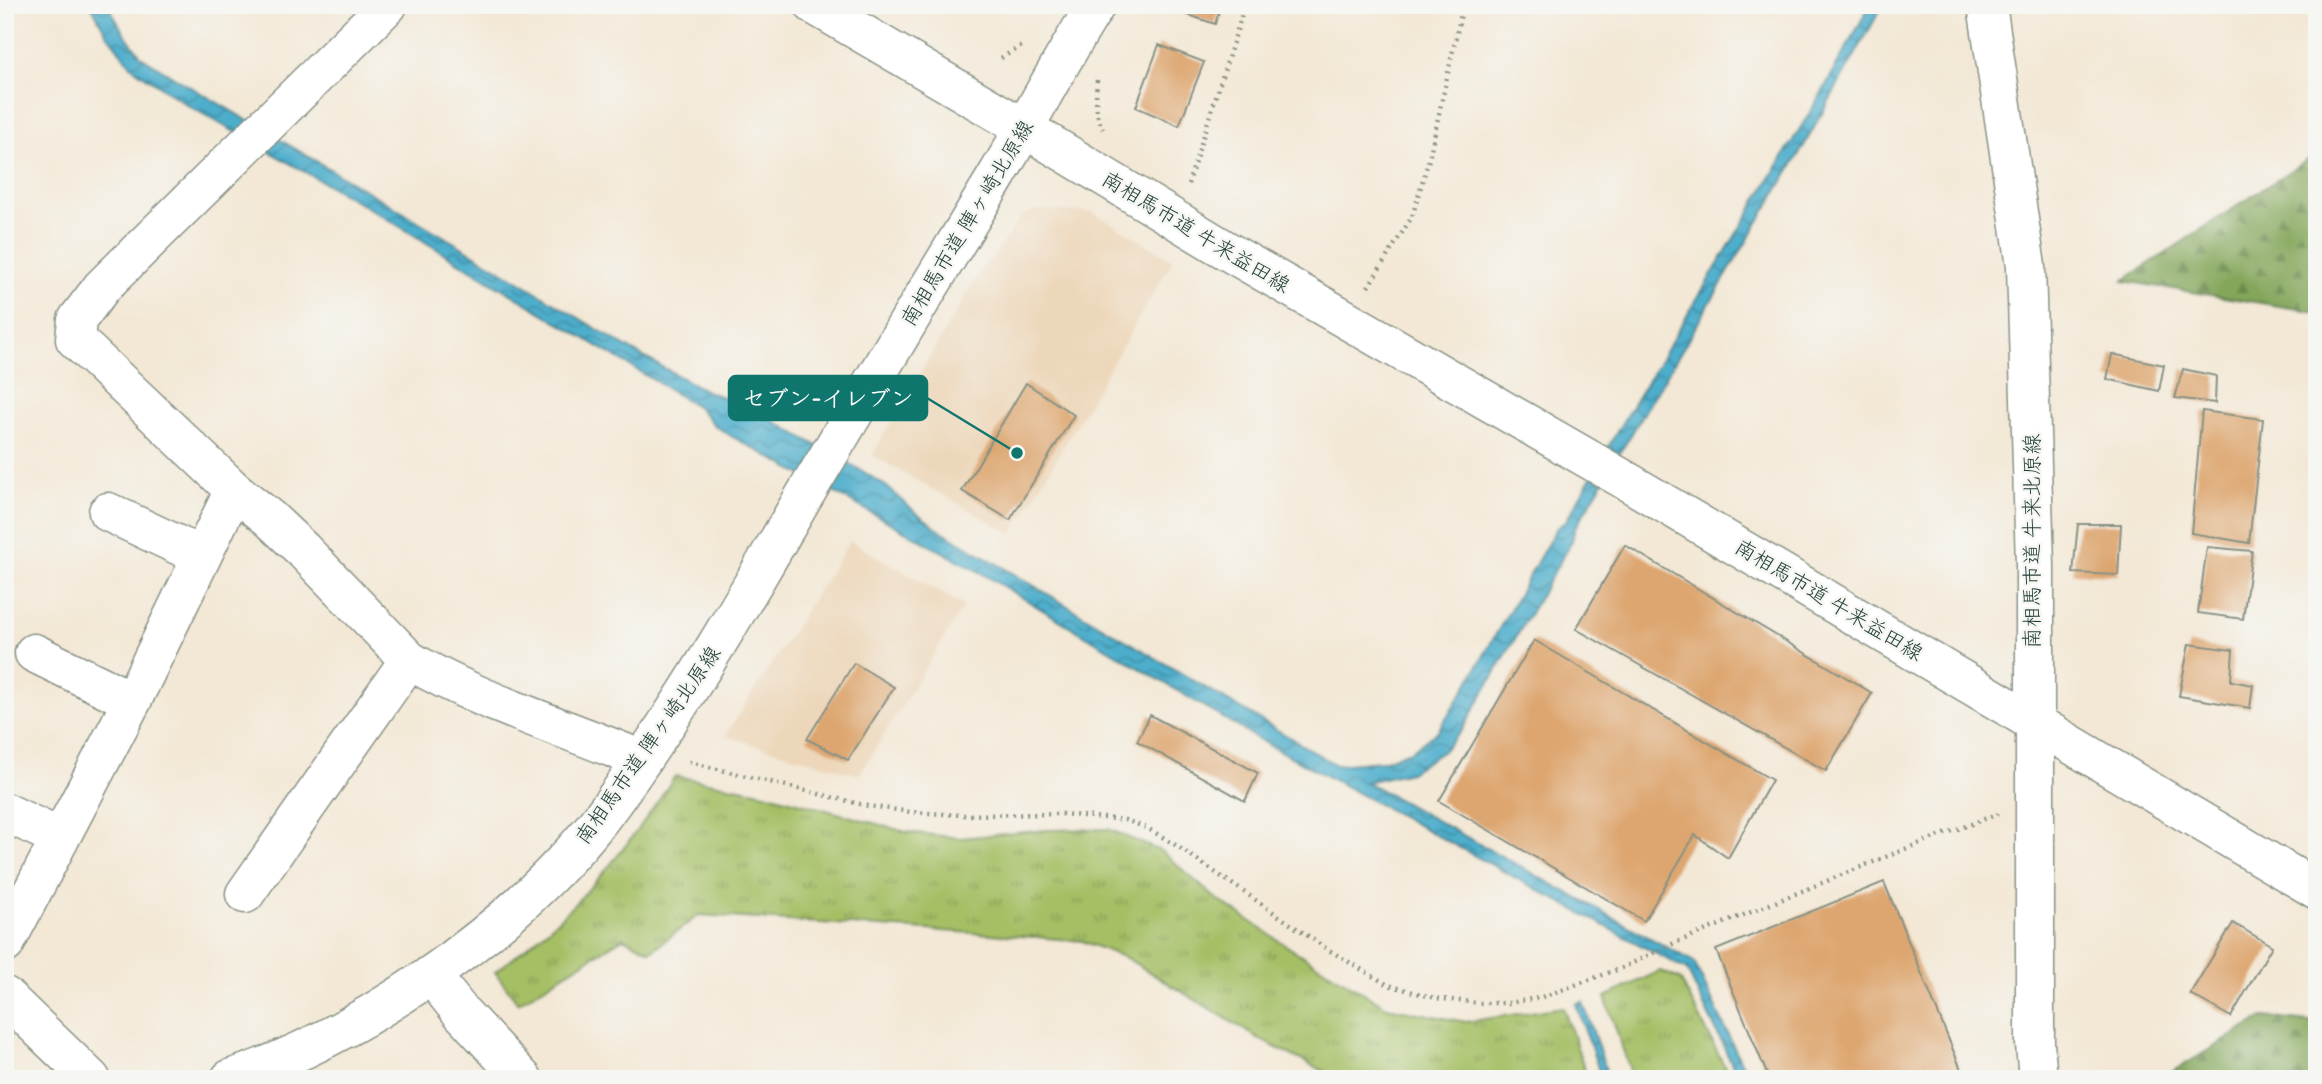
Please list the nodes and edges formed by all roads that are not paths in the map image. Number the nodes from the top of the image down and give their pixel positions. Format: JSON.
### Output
{"nodes":[{"id":1,"x":388,"y":5,"type":"edge"},
{"id":2,"x":814,"y":5,"type":"edge"},
{"id":3,"x":1096,"y":5,"type":"edge"},
{"id":4,"x":1987,"y":5,"type":"edge"},
{"id":5,"x":1024,"y":128,"type":"junction"},
{"id":6,"x":234,"y":490,"type":"junction"},
{"id":7,"x":108,"y":512,"type":"dead end"},
{"id":8,"x":201,"y":556,"type":"junction"},
{"id":9,"x":34,"y":653,"type":"dead end"},
{"id":10,"x":409,"y":660,"type":"junction"},
{"id":11,"x":132,"y":701,"type":"junction"},
{"id":12,"x":2033,"y":720,"type":"junction"},
{"id":13,"x":642,"y":760,"type":"junction"},
{"id":14,"x":5,"y":812,"type":"edge"},
{"id":15,"x":60,"y":838,"type":"junction"},
{"id":16,"x":2317,"y":890,"type":"edge"},
{"id":17,"x":245,"y":894,"type":"dead end"},
{"id":18,"x":5,"y":944,"type":"edge"},
{"id":19,"x":431,"y":975,"type":"junction"},
{"id":20,"x":5,"y":996,"type":"edge"},
{"id":21,"x":90,"y":1079,"type":"edge"},
{"id":22,"x":230,"y":1079,"type":"edge"},
{"id":23,"x":523,"y":1079,"type":"edge"},
{"id":24,"x":2038,"y":1079,"type":"edge"}],
"edges":[{"from":1,"to":6,"type":"street"},
{"from":2,"to":5,"type":"street","name":"南相馬市道 牛来益田線"},
{"from":3,"to":5,"type":"street","name":"南相馬市道 陣ヶ崎北原線"},
{"from":4,"to":12,"type":"street","name":"南相馬市道 牛来北原線"},
{"from":5,"to":12,"type":"street","name":"南相馬市道 牛来益田線"},
{"from":5,"to":13,"type":"street","name":"南相馬市道 陣ヶ崎北原線"},
{"from":6,"to":8,"type":"street"},
{"from":6,"to":10,"type":"street"},
{"from":7,"to":8,"type":"street"},
{"from":8,"to":11,"type":"street"},
{"from":9,"to":11,"type":"street"},
{"from":10,"to":13,"type":"street"},
{"from":10,"to":17,"type":"street"},
{"from":11,"to":15,"type":"street"},
{"from":12,"to":16,"type":"street","name":"南相馬市道 牛来益田線"},
{"from":12,"to":24,"type":"street","name":"南相馬市道 牛来北原線"},
{"from":13,"to":19,"type":"street","name":"南相馬市道 陣ヶ崎北原線"},
{"from":14,"to":15,"type":"street"},
{"from":15,"to":18,"type":"street"},
{"from":19,"to":22,"type":"street","name":"南相馬市道 陣ヶ崎北原線"},
{"from":19,"to":23,"type":"street"},
{"from":20,"to":21,"type":"street"}]}
